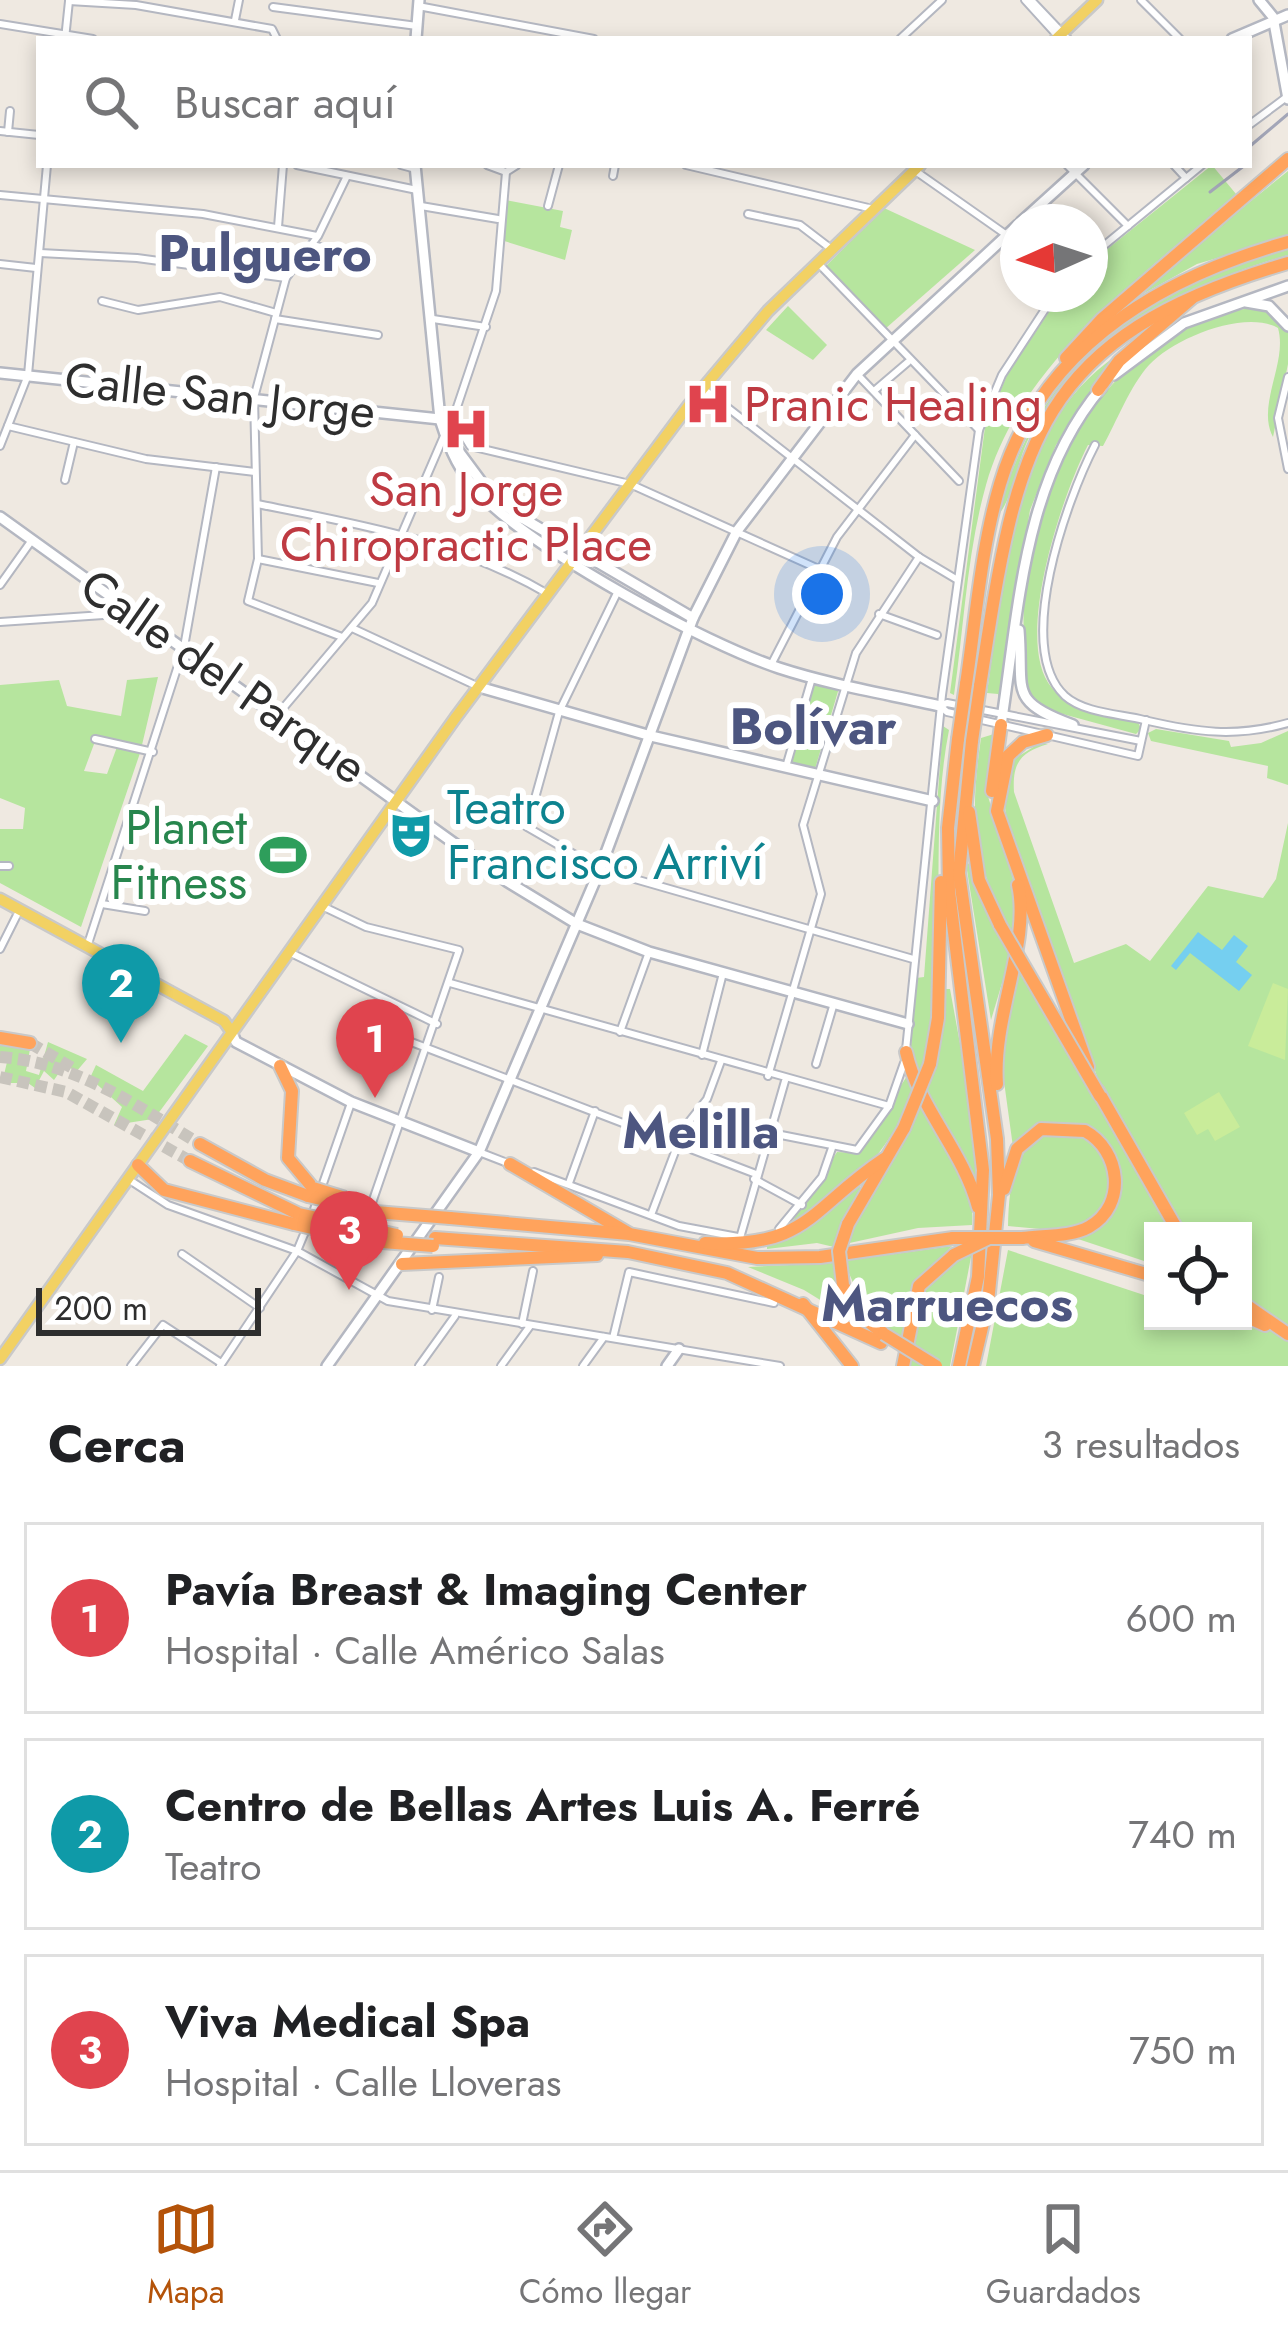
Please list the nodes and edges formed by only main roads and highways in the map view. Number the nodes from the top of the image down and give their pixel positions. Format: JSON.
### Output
{"nodes":[{"id":1,"x":1097,"y":0,"type":"edge"},
{"id":2,"x":1062,"y":36,"type":"edge"},
{"id":3,"x":1288,"y":159,"type":"edge"},
{"id":4,"x":917,"y":168,"type":"edge"},
{"id":5,"x":1288,"y":242,"type":"edge"},
{"id":6,"x":1288,"y":263,"type":"edge"},
{"id":7,"x":1197,"y":293,"type":"junction"},
{"id":8,"x":1061,"y":373,"type":"junction"},
{"id":9,"x":1098,"y":390,"type":"road end"},
{"id":10,"x":973,"y":685,"type":"junction"},
{"id":11,"x":1002,"y":719,"type":"road end"},
{"id":12,"x":1047,"y":735,"type":"road end"},
{"id":13,"x":965,"y":740,"type":"junction"},
{"id":14,"x":965,"y":788,"type":"junction"},
{"id":15,"x":997,"y":811,"type":"junction"},
{"id":16,"x":948,"y":828,"type":"junction"},
{"id":17,"x":0,"y":899,"type":"edge"},
{"id":18,"x":231,"y":1031,"type":"junction"},
{"id":19,"x":0,"y":1038,"type":"edge"},
{"id":20,"x":30,"y":1043,"type":"tunnel mouth"},
{"id":21,"x":905,"y":1052,"type":"road end"},
{"id":22,"x":280,"y":1066,"type":"road end"},
{"id":23,"x":1100,"y":1096,"type":"junction"},
{"id":24,"x":997,"y":1138,"type":"junction"},
{"id":25,"x":200,"y":1144,"type":"tunnel mouth"},
{"id":26,"x":884,"y":1159,"type":"junction"},
{"id":27,"x":190,"y":1161,"type":"tunnel mouth"},
{"id":28,"x":510,"y":1164,"type":"road end"},
{"id":29,"x":138,"y":1165,"type":"junction"},
{"id":30,"x":310,"y":1192,"type":"junction"},
{"id":31,"x":999,"y":1195,"type":"junction"},
{"id":32,"x":296,"y":1219,"type":"junction"},
{"id":33,"x":982,"y":1222,"type":"junction"},
{"id":34,"x":1173,"y":1222,"type":"edge"},
{"id":35,"x":629,"y":1234,"type":"junction"},
{"id":36,"x":990,"y":1237,"type":"junction"},
{"id":37,"x":1022,"y":1238,"type":"junction"},
{"id":38,"x":680,"y":1243,"type":"junction"},
{"id":39,"x":628,"y":1252,"type":"junction"},
{"id":40,"x":402,"y":1264,"type":"road end"},
{"id":41,"x":1144,"y":1273,"type":"edge"},
{"id":42,"x":802,"y":1303,"type":"junction"},
{"id":43,"x":1252,"y":1309,"type":"edge"},
{"id":44,"x":1252,"y":1319,"type":"edge"},
{"id":45,"x":1288,"y":1335,"type":"edge"},
{"id":46,"x":882,"y":1339,"type":"junction"},
{"id":47,"x":0,"y":1359,"type":"edge"},
{"id":48,"x":852,"y":1366,"type":"edge"},
{"id":49,"x":902,"y":1366,"type":"edge"},
{"id":50,"x":934,"y":1366,"type":"edge"},
{"id":51,"x":959,"y":1366,"type":"edge"},
{"id":52,"x":973,"y":1366,"type":"edge"}],
"edges":[{"from":1,"to":2,"type":"main road"},
{"from":3,"to":8,"type":"highway"},
{"from":4,"to":18,"type":"main road"},
{"from":5,"to":8,"type":"highway"},
{"from":6,"to":7,"type":"highway"},
{"from":7,"to":9,"type":"highway"},
{"from":7,"to":10,"type":"highway"},
{"from":8,"to":10,"type":"highway"},
{"from":10,"to":13,"type":"highway","bridge":true},
{"from":11,"to":15,"type":"highway"},
{"from":12,"to":15,"type":"highway"},
{"from":13,"to":14,"type":"highway"},
{"from":13,"to":16,"type":"highway"},
{"from":14,"to":23,"type":"highway","bridge":true},
{"from":14,"to":24,"type":"highway"},
{"from":15,"to":23,"type":"highway","bridge":true},
{"from":15,"to":24,"type":"highway"},
{"from":16,"to":26,"type":"highway","bridge":true},
{"from":16,"to":33,"type":"highway"},
{"from":17,"to":18,"type":"main road"},
{"from":18,"to":29,"type":"main road"},
{"from":19,"to":20,"type":"highway"},
{"from":21,"to":33,"type":"highway"},
{"from":22,"to":30,"type":"highway"},
{"from":23,"to":34,"type":"highway"},
{"from":24,"to":31,"type":"highway"},
{"from":25,"to":30,"type":"highway"},
{"from":26,"to":38,"type":"highway"},
{"from":26,"to":46,"type":"highway","bridge":true},
{"from":27,"to":32,"type":"highway"},
{"from":28,"to":35,"type":"highway"},
{"from":29,"to":32,"type":"highway"},
{"from":29,"to":47,"type":"main road"},
{"from":30,"to":35,"type":"highway","bridge":true},
{"from":31,"to":37,"type":"highway"},
{"from":31,"to":52,"type":"highway"},
{"from":32,"to":39,"type":"highway","bridge":true},
{"from":33,"to":51,"type":"highway"},
{"from":35,"to":38,"type":"highway"},
{"from":36,"to":37,"type":"highway","bridge":true},
{"from":36,"to":38,"type":"highway","bridge":true},
{"from":36,"to":49,"type":"highway","bridge":true},
{"from":37,"to":41,"type":"highway"},
{"from":39,"to":40,"type":"highway"},
{"from":39,"to":42,"type":"highway"},
{"from":42,"to":46,"type":"highway"},
{"from":42,"to":48,"type":"highway"},
{"from":43,"to":45,"type":"highway"},
{"from":44,"to":45,"type":"highway"},
{"from":46,"to":50,"type":"highway","bridge":true}]}
